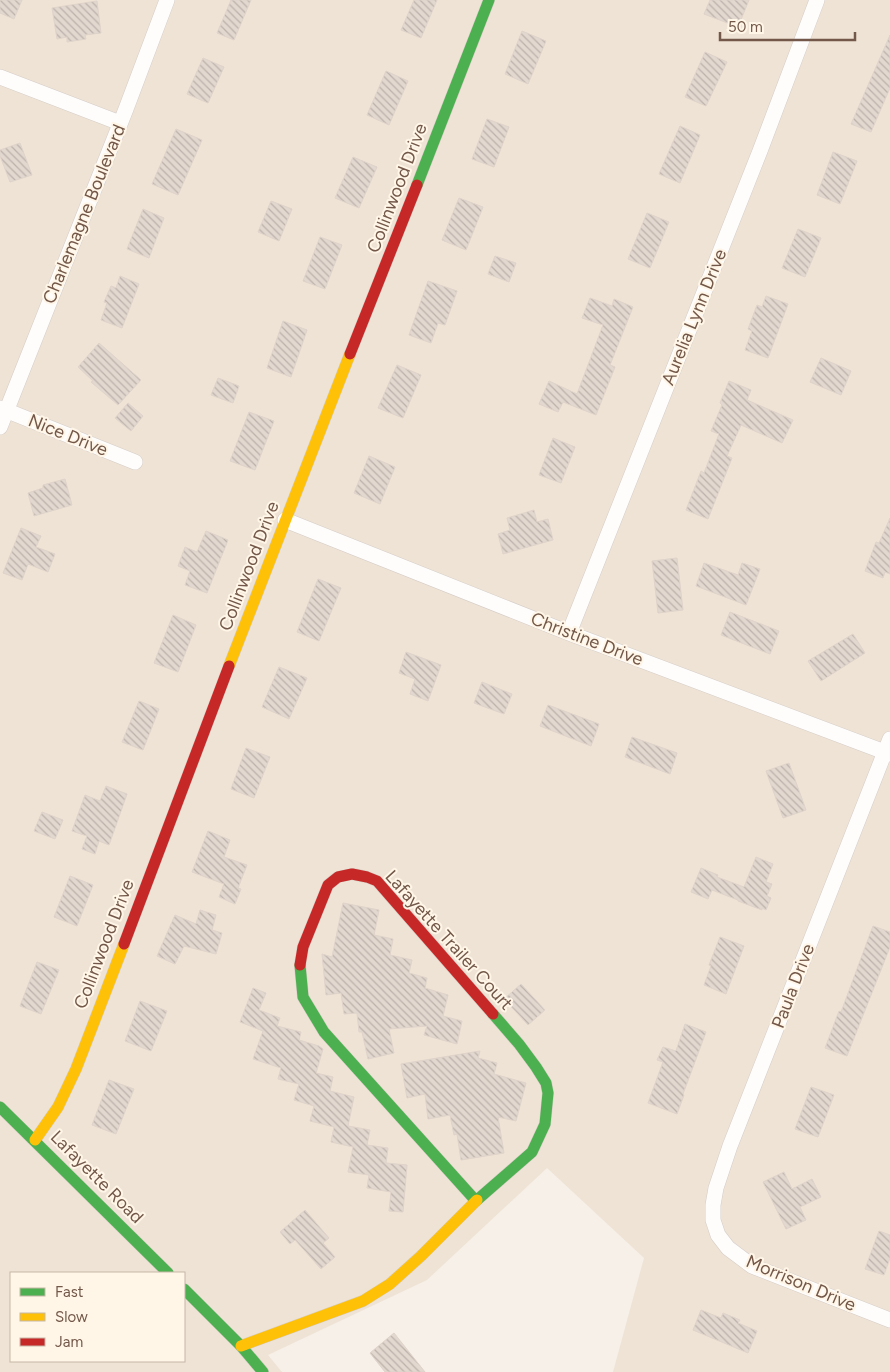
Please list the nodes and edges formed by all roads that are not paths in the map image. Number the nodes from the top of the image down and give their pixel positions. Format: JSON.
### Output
{"nodes":[{"id":1,"x":167,"y":0,"type":"edge"},
{"id":2,"x":489,"y":0,"type":"edge"},
{"id":3,"x":817,"y":0,"type":"edge"},
{"id":4,"x":0,"y":77,"type":"edge"},
{"id":5,"x":120,"y":123,"type":"junction"},
{"id":6,"x":3,"y":409,"type":"edge"},
{"id":7,"x":0,"y":427,"type":"edge"},
{"id":8,"x":135,"y":462,"type":"dead end"},
{"id":9,"x":285,"y":520,"type":"junction"},
{"id":10,"x":568,"y":633,"type":"junction"},
{"id":11,"x":888,"y":748,"type":"edge"},
{"id":12,"x":0,"y":1107,"type":"edge"},
{"id":13,"x":35,"y":1140,"type":"junction"},
{"id":14,"x":476,"y":1201,"type":"junction"},
{"id":15,"x":718,"y":1235,"type":"joint"},
{"id":16,"x":167,"y":1272,"type":"edge"},
{"id":17,"x":185,"y":1290,"type":"edge"},
{"id":18,"x":890,"y":1320,"type":"edge"},
{"id":19,"x":241,"y":1346,"type":"junction"},
{"id":20,"x":263,"y":1372,"type":"edge"}],
"edges":[{"from":1,"to":5,"type":"street","name":"Charlemagne Boulevard"},
{"from":2,"to":9,"type":"street","name":"Collinwood Drive"},
{"from":3,"to":10,"type":"street","name":"Aurelia Lynn Drive"},
{"from":4,"to":5,"type":"street"},
{"from":5,"to":6,"type":"street","name":"Charlemagne Boulevard"},
{"from":6,"to":7,"type":"street","name":"Charlemagne Boulevard"},
{"from":6,"to":8,"type":"street","name":"Nice Drive"},
{"from":9,"to":10,"type":"street","name":"Christine Drive"},
{"from":9,"to":13,"type":"street","name":"Collinwood Drive"},
{"from":10,"to":11,"type":"street","name":"Christine Drive"},
{"from":11,"to":15,"type":"street","name":"Paula Drive"},
{"from":12,"to":13,"type":"street","name":"Lafayette Road"},
{"from":13,"to":16,"type":"street","name":"Lafayette Road"},
{"from":14,"to":14,"type":"street","name":"Lafayette Trailer Court"},
{"from":14,"to":19,"type":"street","name":"Lafayette Trailer Court"},
{"from":15,"to":18,"type":"street","name":"Morrison Drive"},
{"from":17,"to":19,"type":"street"},
{"from":19,"to":20,"type":"street"}]}
